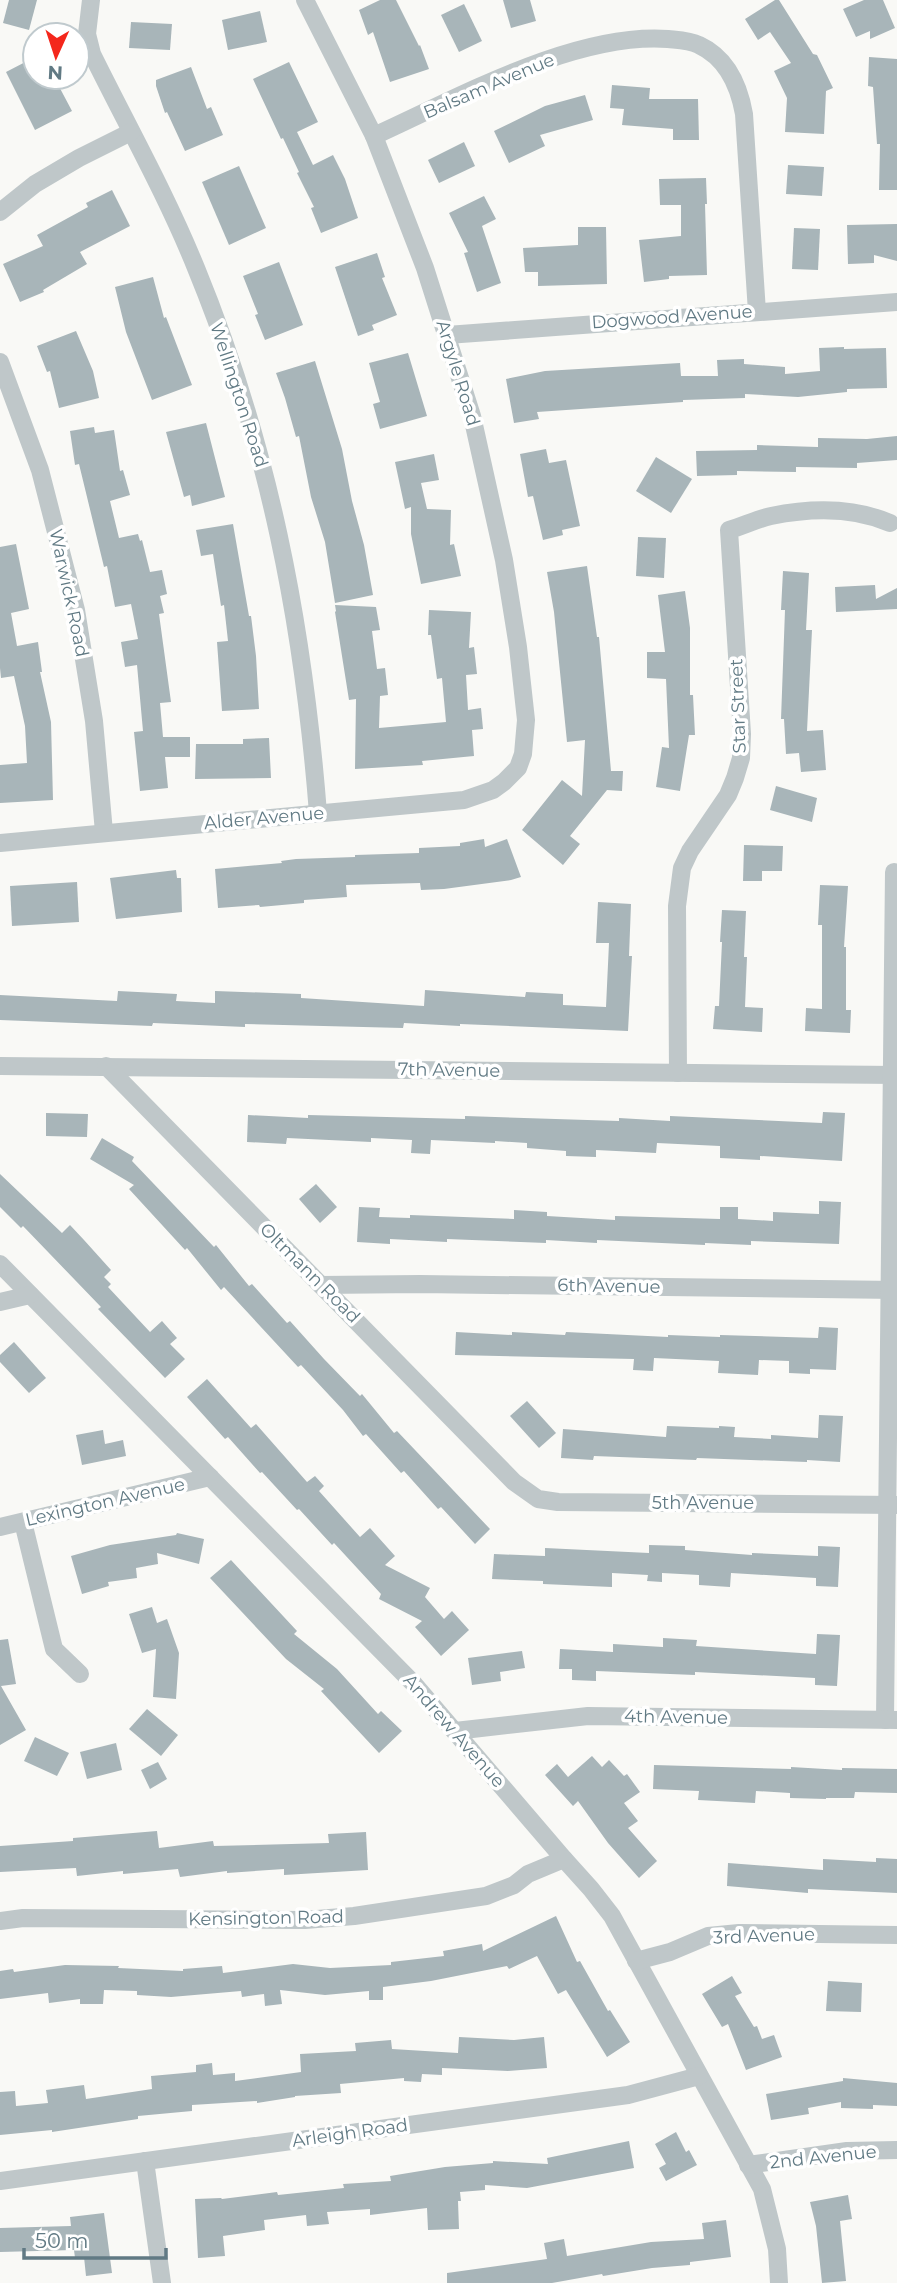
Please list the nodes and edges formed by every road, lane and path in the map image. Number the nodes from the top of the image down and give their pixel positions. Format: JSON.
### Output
{"nodes":[{"id":1,"x":91,"y":0,"type":"edge"},
{"id":2,"x":305,"y":0,"type":"edge"},
{"id":3,"x":131,"y":132,"type":"junction"},
{"id":4,"x":374,"y":135,"type":"junction"},
{"id":5,"x":0,"y":212,"type":"edge"},
{"id":6,"x":897,"y":302,"type":"edge"},
{"id":7,"x":757,"y":312,"type":"junction"},
{"id":8,"x":447,"y":335,"type":"junction"},
{"id":9,"x":0,"y":362,"type":"edge"},
{"id":10,"x":890,"y":523,"type":"dead end"},
{"id":11,"x":518,"y":768,"type":"joint"},
{"id":12,"x":318,"y":813,"type":"junction"},
{"id":13,"x":104,"y":832,"type":"junction"},
{"id":14,"x":0,"y":843,"type":"edge"},
{"id":15,"x":894,"y":872,"type":"dead end"},
{"id":16,"x":0,"y":1066,"type":"edge"},
{"id":17,"x":106,"y":1066,"type":"junction"},
{"id":18,"x":678,"y":1073,"type":"junction"},
{"id":19,"x":894,"y":1075,"type":"edge"},
{"id":20,"x":0,"y":1264,"type":"edge"},
{"id":21,"x":321,"y":1284,"type":"junction"},
{"id":22,"x":893,"y":1290,"type":"edge"},
{"id":23,"x":30,"y":1295,"type":"junction"},
{"id":24,"x":0,"y":1302,"type":"edge"},
{"id":25,"x":210,"y":1477,"type":"junction"},
{"id":26,"x":514,"y":1482,"type":"joint"},
{"id":27,"x":892,"y":1505,"type":"edge"},
{"id":28,"x":23,"y":1522,"type":"junction"},
{"id":29,"x":0,"y":1527,"type":"edge"},
{"id":30,"x":80,"y":1674,"type":"dead end"},
{"id":31,"x":891,"y":1720,"type":"edge"},
{"id":32,"x":456,"y":1731,"type":"junction"},
{"id":33,"x":564,"y":1860,"type":"junction"},
{"id":34,"x":0,"y":1921,"type":"edge"},
{"id":35,"x":897,"y":1935,"type":"edge"},
{"id":36,"x":636,"y":1961,"type":"junction"},
{"id":37,"x":699,"y":2077,"type":"junction"},
{"id":38,"x":897,"y":2150,"type":"edge"},
{"id":39,"x":145,"y":2161,"type":"junction"},
{"id":40,"x":748,"y":2165,"type":"junction"},
{"id":41,"x":0,"y":2181,"type":"edge"},
{"id":42,"x":162,"y":2283,"type":"edge"},
{"id":43,"x":779,"y":2283,"type":"edge"}],
"edges":[{"from":1,"to":3,"type":"street","name":"Wellington Road"},
{"from":2,"to":4,"type":"street","name":"Argyle Road"},
{"from":3,"to":5,"type":"street"},
{"from":3,"to":12,"type":"street","name":"Wellington Road"},
{"from":4,"to":7,"type":"street","name":"Balsam Avenue"},
{"from":4,"to":8,"type":"street","name":"Argyle Road"},
{"from":6,"to":7,"type":"street","name":"Dogwood Avenue"},
{"from":7,"to":8,"type":"street","name":"Dogwood Avenue"},
{"from":8,"to":11,"type":"street","name":"Argyle Road"},
{"from":9,"to":13,"type":"street","name":"Warwick Road"},
{"from":10,"to":18,"type":"street","name":"Star Street"},
{"from":11,"to":12,"type":"street","name":"Alder Avenue"},
{"from":12,"to":13,"type":"street","name":"Alder Avenue"},
{"from":13,"to":14,"type":"street","name":"Alder Avenue"},
{"from":15,"to":19,"type":"street"},
{"from":16,"to":17,"type":"street","name":"7th Avenue"},
{"from":17,"to":18,"type":"street","name":"7th Avenue"},
{"from":17,"to":21,"type":"street","name":"Oltmann Road"},
{"from":18,"to":19,"type":"street","name":"7th Avenue"},
{"from":19,"to":22,"type":"street"},
{"from":20,"to":23,"type":"street","name":"Andrew Avenue"},
{"from":21,"to":22,"type":"street","name":"6th Avenue"},
{"from":21,"to":26,"type":"street","name":"Oltmann Road"},
{"from":22,"to":27,"type":"street"},
{"from":23,"to":24,"type":"street"},
{"from":23,"to":25,"type":"street","name":"Andrew Avenue"},
{"from":25,"to":28,"type":"street","name":"Lexington Avenue"},
{"from":25,"to":32,"type":"street","name":"Andrew Avenue"},
{"from":26,"to":27,"type":"street","name":"5th Avenue"},
{"from":27,"to":31,"type":"street"},
{"from":28,"to":29,"type":"street","name":"Lexington Avenue"},
{"from":28,"to":30,"type":"street"},
{"from":31,"to":32,"type":"street","name":"4th Avenue"},
{"from":32,"to":33,"type":"street","name":"Andrew Avenue"},
{"from":33,"to":34,"type":"street","name":"Kensington Road"},
{"from":33,"to":36,"type":"street","name":"Andrew Avenue"},
{"from":35,"to":36,"type":"street","name":"3rd Avenue"},
{"from":36,"to":37,"type":"street","name":"Andrew Avenue"},
{"from":37,"to":39,"type":"street","name":"Arleigh Road"},
{"from":37,"to":40,"type":"street","name":"Andrew Avenue"},
{"from":38,"to":40,"type":"street","name":"2nd Avenue"},
{"from":39,"to":41,"type":"street","name":"Arleigh Road"},
{"from":39,"to":42,"type":"street"},
{"from":40,"to":43,"type":"street","name":"Andrew Avenue"}]}
